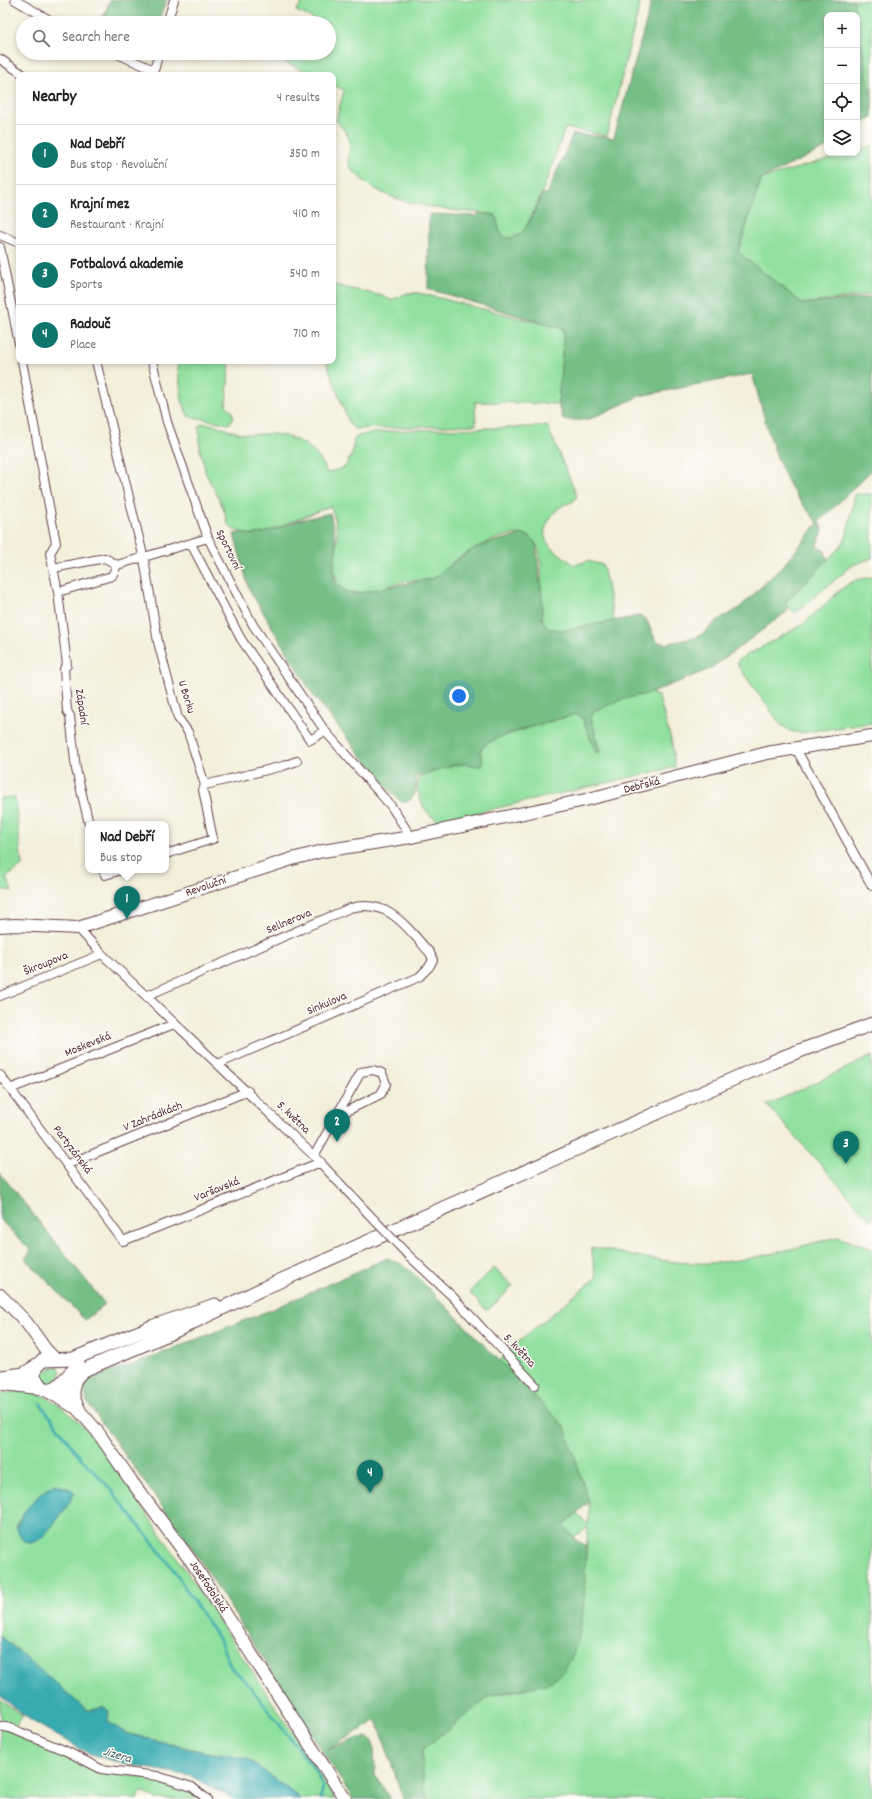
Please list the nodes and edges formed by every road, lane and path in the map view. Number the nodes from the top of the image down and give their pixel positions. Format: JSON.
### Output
{"nodes":[{"id":1,"x":15,"y":0,"type":"edge"},
{"id":2,"x":174,"y":0,"type":"edge"},
{"id":3,"x":43,"y":16,"type":"edge"},
{"id":4,"x":169,"y":16,"type":"edge"},
{"id":5,"x":0,"y":59,"type":"edge"},
{"id":6,"x":129,"y":60,"type":"edge"},
{"id":7,"x":157,"y":60,"type":"edge"},
{"id":8,"x":20,"y":72,"type":"edge"},
{"id":9,"x":154,"y":72,"type":"edge"},
{"id":10,"x":0,"y":236,"type":"edge"},
{"id":11,"x":16,"y":242,"type":"edge"},
{"id":12,"x":0,"y":247,"type":"edge"},
{"id":13,"x":16,"y":329,"type":"edge"},
{"id":14,"x":23,"y":364,"type":"edge"},
{"id":15,"x":97,"y":364,"type":"edge"},
{"id":16,"x":153,"y":364,"type":"edge"},
{"id":17,"x":208,"y":538,"type":"junction"},
{"id":18,"x":191,"y":544,"type":"junction"},
{"id":19,"x":144,"y":559,"type":"junction"},
{"id":20,"x":117,"y":565,"type":"junction"},
{"id":21,"x":53,"y":568,"type":"junction"},
{"id":22,"x":58,"y":592,"type":"junction"},
{"id":23,"x":325,"y":731,"type":"junction"},
{"id":24,"x":872,"y":736,"type":"edge"},
{"id":25,"x":795,"y":747,"type":"junction"},
{"id":26,"x":297,"y":761,"type":"dead end"},
{"id":27,"x":205,"y":785,"type":"junction"},
{"id":28,"x":88,"y":821,"type":"edge"},
{"id":29,"x":411,"y":837,"type":"junction"},
{"id":30,"x":169,"y":853,"type":"edge"},
{"id":31,"x":872,"y":886,"type":"edge"},
{"id":32,"x":0,"y":926,"type":"edge"},
{"id":33,"x":78,"y":928,"type":"junction"},
{"id":34,"x":430,"y":953,"type":"joint"},
{"id":35,"x":102,"y":954,"type":"junction"},
{"id":36,"x":0,"y":996,"type":"edge"},
{"id":37,"x":146,"y":996,"type":"junction"},
{"id":38,"x":174,"y":1024,"type":"junction"},
{"id":39,"x":872,"y":1024,"type":"edge"},
{"id":40,"x":218,"y":1064,"type":"junction"},
{"id":41,"x":0,"y":1075,"type":"edge"},
{"id":42,"x":10,"y":1089,"type":"junction"},
{"id":43,"x":248,"y":1091,"type":"junction"},
{"id":44,"x":335,"y":1116,"type":"junction"},
{"id":45,"x":314,"y":1156,"type":"junction"},
{"id":46,"x":320,"y":1162,"type":"junction"},
{"id":47,"x":68,"y":1164,"type":"junction"},
{"id":48,"x":123,"y":1241,"type":"joint"},
{"id":49,"x":264,"y":1288,"type":"junction"},
{"id":50,"x":0,"y":1295,"type":"edge"},
{"id":51,"x":32,"y":1331,"type":"junction"},
{"id":52,"x":125,"y":1352,"type":"junction"},
{"id":53,"x":56,"y":1360,"type":"junction"},
{"id":54,"x":36,"y":1366,"type":"junction"},
{"id":55,"x":0,"y":1378,"type":"edge"},
{"id":56,"x":63,"y":1381,"type":"junction"},
{"id":57,"x":0,"y":1383,"type":"edge"},
{"id":58,"x":535,"y":1384,"type":"dead end"},
{"id":59,"x":43,"y":1388,"type":"junction"},
{"id":60,"x":79,"y":1410,"type":"junction"},
{"id":61,"x":0,"y":1726,"type":"edge"},
{"id":62,"x":207,"y":1799,"type":"edge"},
{"id":63,"x":345,"y":1799,"type":"edge"}],
"edges":[{"from":1,"to":3,"type":"street"},
{"from":2,"to":4,"type":"street"},
{"from":5,"to":8,"type":"street"},
{"from":6,"to":9,"type":"street"},
{"from":7,"to":9,"type":"street"},
{"from":10,"to":11,"type":"street"},
{"from":12,"to":13,"type":"street"},
{"from":14,"to":21,"type":"street","name":"Západní"},
{"from":15,"to":19,"type":"street","name":"U Borku"},
{"from":16,"to":17,"type":"street","name":"Sportovní"},
{"from":17,"to":18,"type":"street"},
{"from":17,"to":23,"type":"street","name":"Sportovní"},
{"from":18,"to":19,"type":"street"},
{"from":18,"to":23,"type":"street"},
{"from":19,"to":20,"type":"street"},
{"from":19,"to":27,"type":"street","name":"U Borku"},
{"from":20,"to":21,"type":"street"},
{"from":20,"to":22,"type":"street"},
{"from":21,"to":22,"type":"street","name":"Západní"},
{"from":22,"to":28,"type":"street","name":"Západní"},
{"from":23,"to":29,"type":"street","name":"Sportovní"},
{"from":24,"to":25,"type":"main road","name":"Debřská"},
{"from":25,"to":29,"type":"main road","name":"Debřská"},
{"from":25,"to":31,"type":"street"},
{"from":26,"to":27,"type":"street"},
{"from":27,"to":30,"type":"street","name":"U Borku"},
{"from":29,"to":33,"type":"main road","name":"Revoluční"},
{"from":32,"to":33,"type":"main road","name":"Revoluční"},
{"from":33,"to":35,"type":"street","name":"5. května"},
{"from":34,"to":37,"type":"street","name":"Sellnerova"},
{"from":34,"to":40,"type":"street","name":"Sinkulova"},
{"from":35,"to":36,"type":"street","name":"Škroupova"},
{"from":35,"to":37,"type":"street","name":"5. května"},
{"from":37,"to":38,"type":"street","name":"5. května"},
{"from":38,"to":40,"type":"street","name":"5. května"},
{"from":38,"to":42,"type":"street","name":"Moskevská"},
{"from":39,"to":49,"type":"main road"},
{"from":40,"to":43,"type":"street","name":"5. května"},
{"from":41,"to":42,"type":"street","name":"Partyzánská"},
{"from":42,"to":47,"type":"street","name":"Partyzánská"},
{"from":43,"to":45,"type":"street","name":"5. května"},
{"from":43,"to":47,"type":"street","name":"V Zahrádkách"},
{"from":44,"to":44,"type":"street"},
{"from":44,"to":45,"type":"street"},
{"from":45,"to":46,"type":"street","name":"5. května"},
{"from":46,"to":48,"type":"street","name":"Varšavská"},
{"from":46,"to":58,"type":"street","name":"5. května","bridge":true},
{"from":47,"to":48,"type":"street","name":"Partyzánská"},
{"from":49,"to":52,"type":"main road"},
{"from":49,"to":53,"type":"main road"},
{"from":50,"to":51,"type":"main road"},
{"from":51,"to":53,"type":"main road"},
{"from":51,"to":54,"type":"main road"},
{"from":52,"to":56,"type":"main road"},
{"from":52,"to":60,"type":"main road"},
{"from":53,"to":54,"type":"main road"},
{"from":53,"to":56,"type":"main road"},
{"from":54,"to":55,"type":"main road"},
{"from":54,"to":59,"type":"main road"},
{"from":56,"to":59,"type":"main road"},
{"from":56,"to":60,"type":"main road","name":"Josefodolská"},
{"from":57,"to":59,"type":"main road"},
{"from":59,"to":60,"type":"main road"},
{"from":60,"to":63,"type":"main road","name":"Josefodolská"},
{"from":61,"to":62,"type":"street"}]}
